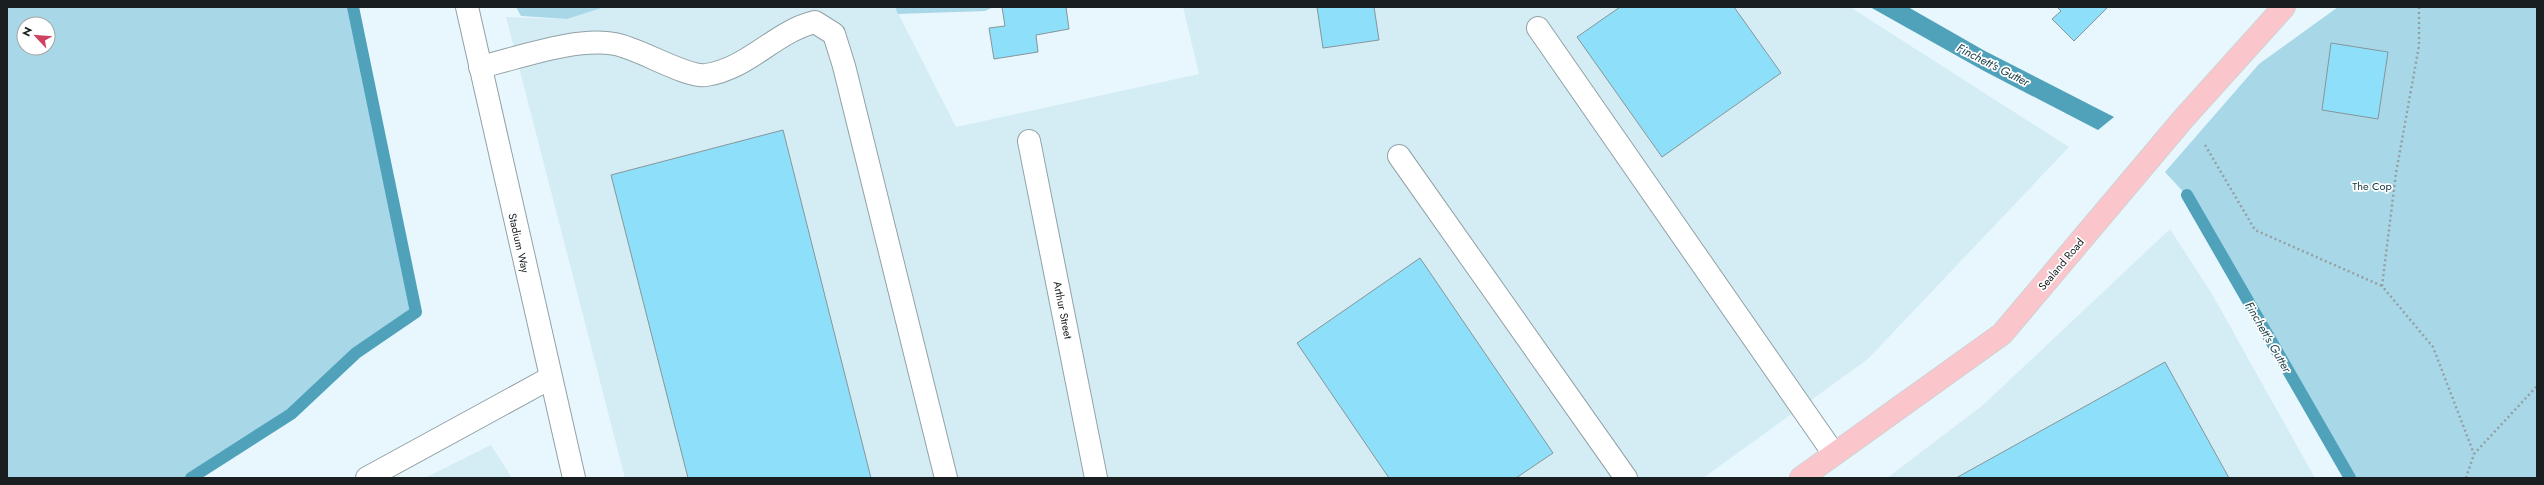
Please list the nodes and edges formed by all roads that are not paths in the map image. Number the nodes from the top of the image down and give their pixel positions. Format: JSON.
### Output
{"nodes":[{"id":1,"x":467,"y":7,"type":"edge"},
{"id":2,"x":2284,"y":7,"type":"edge"},
{"id":3,"x":1538,"y":28,"type":"dead end"},
{"id":4,"x":480,"y":67,"type":"junction"},
{"id":5,"x":1029,"y":141,"type":"dead end"},
{"id":6,"x":1399,"y":156,"type":"dead end"},
{"id":7,"x":550,"y":378,"type":"junction"},
{"id":8,"x":1834,"y":454,"type":"junction"},
{"id":9,"x":368,"y":478,"type":"edge"},
{"id":10,"x":574,"y":478,"type":"edge"},
{"id":11,"x":946,"y":478,"type":"edge"},
{"id":12,"x":1096,"y":478,"type":"edge"},
{"id":13,"x":1626,"y":478,"type":"edge"},
{"id":14,"x":1800,"y":478,"type":"edge"}],
"edges":[{"from":1,"to":4,"type":"street","name":"Stadium Way"},
{"from":2,"to":8,"type":"main road","name":"Sealand Road"},
{"from":3,"to":8,"type":"street"},
{"from":4,"to":7,"type":"street","name":"Stadium Way"},
{"from":4,"to":11,"type":"street"},
{"from":5,"to":12,"type":"street","name":"Arthur Street"},
{"from":6,"to":13,"type":"street"},
{"from":7,"to":9,"type":"street"},
{"from":7,"to":10,"type":"street","name":"Stadium Way"},
{"from":8,"to":14,"type":"main road","name":"Sealand Road"}]}
